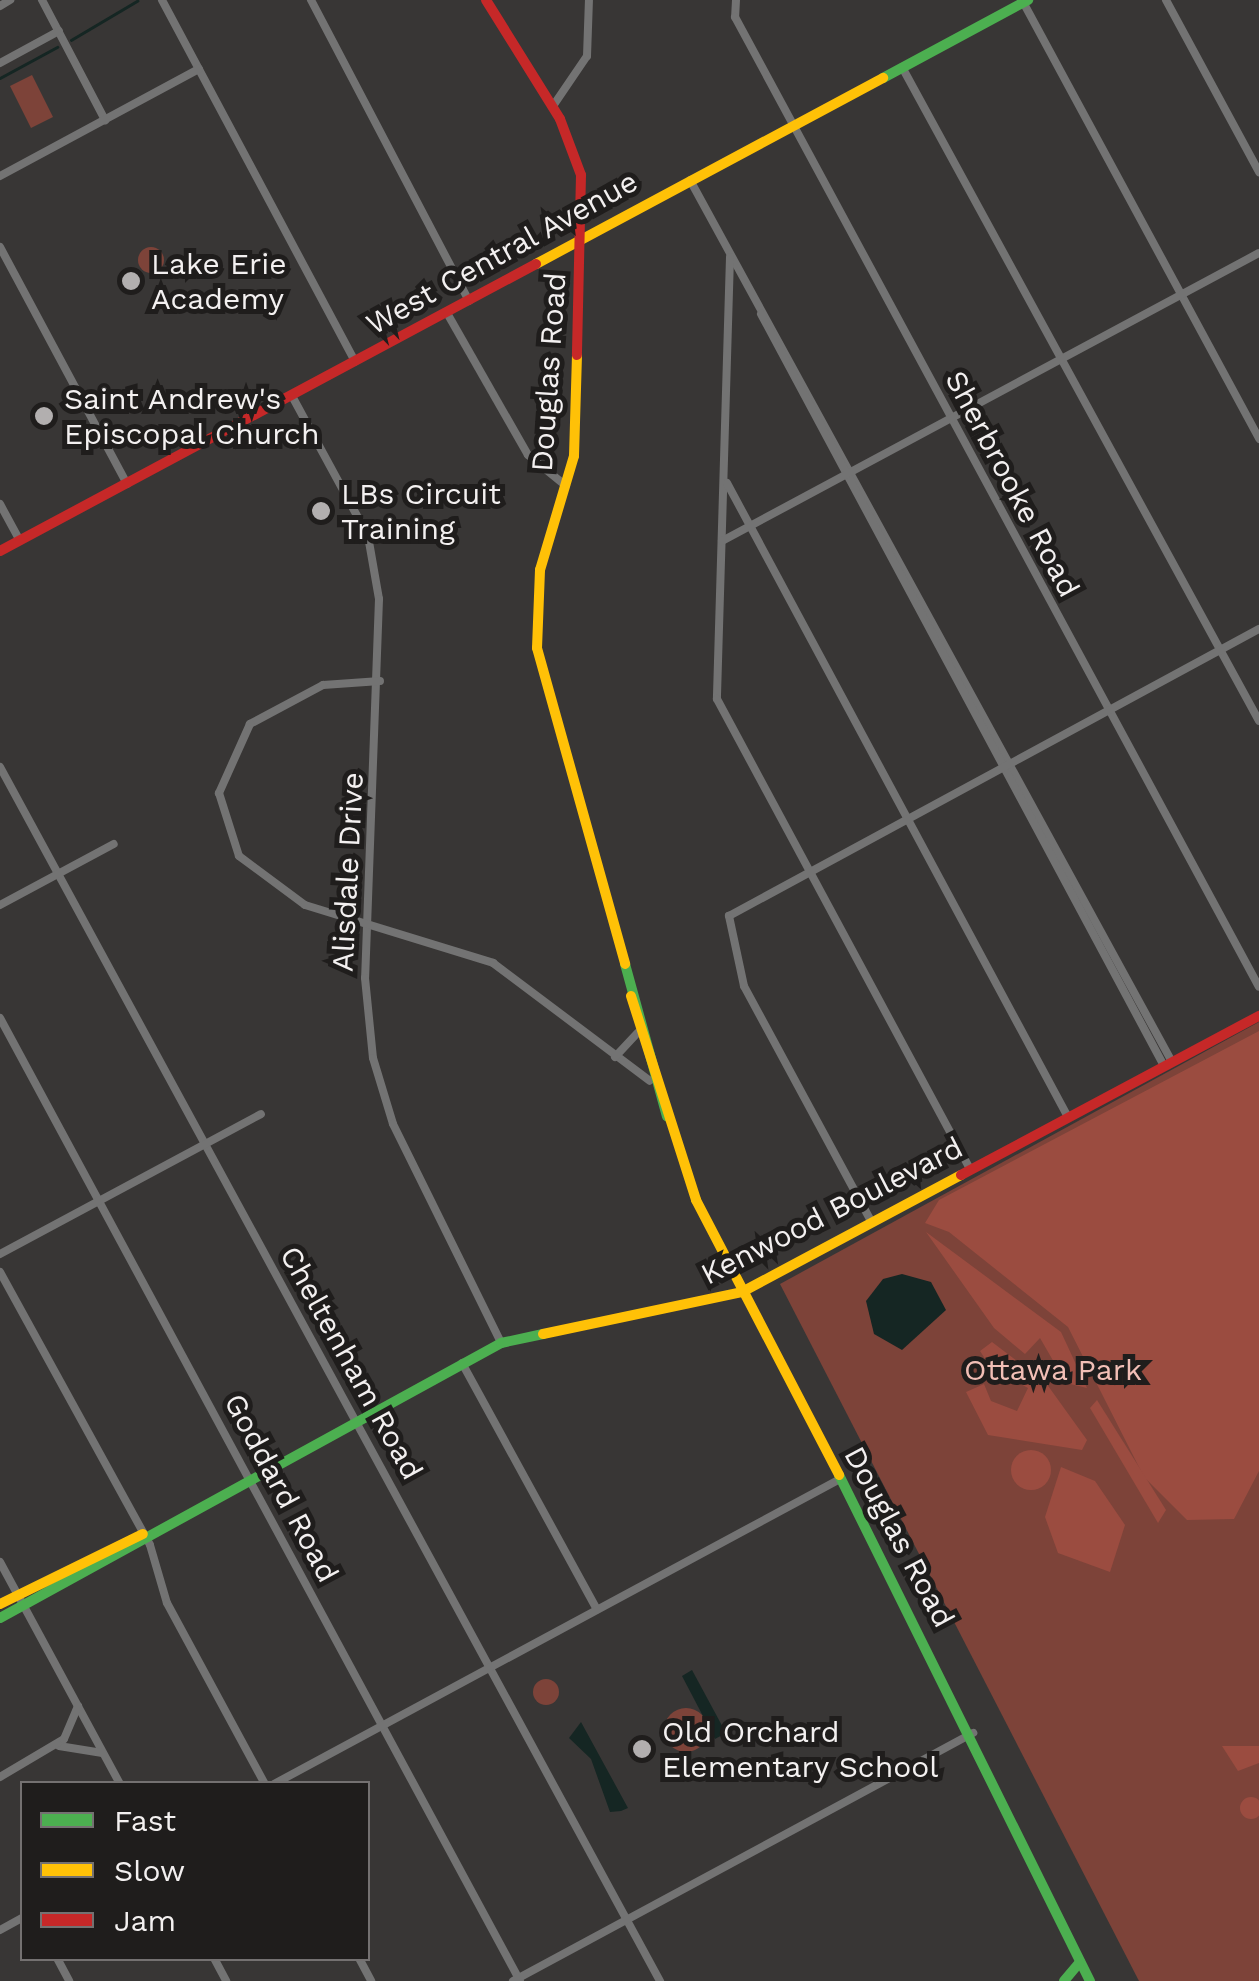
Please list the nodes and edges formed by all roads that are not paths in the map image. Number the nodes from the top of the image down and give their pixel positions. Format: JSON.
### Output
{"nodes":[{"id":1,"x":10,"y":0,"type":"edge"},
{"id":2,"x":42,"y":0,"type":"edge"},
{"id":3,"x":162,"y":0,"type":"edge"},
{"id":4,"x":311,"y":0,"type":"edge"},
{"id":5,"x":486,"y":0,"type":"edge"},
{"id":6,"x":589,"y":0,"type":"edge"},
{"id":7,"x":736,"y":0,"type":"edge"},
{"id":8,"x":1166,"y":0,"type":"edge"},
{"id":9,"x":1025,"y":1,"type":"edge"},
{"id":10,"x":0,"y":6,"type":"edge"},
{"id":11,"x":59,"y":32,"type":"junction"},
{"id":12,"x":0,"y":63,"type":"edge"},
{"id":13,"x":902,"y":67,"type":"junction"},
{"id":14,"x":199,"y":69,"type":"junction"},
{"id":15,"x":554,"y":106,"type":"junction"},
{"id":16,"x":105,"y":120,"type":"junction"},
{"id":17,"x":792,"y":125,"type":"junction"},
{"id":18,"x":1259,"y":172,"type":"edge"},
{"id":19,"x":0,"y":176,"type":"edge"},
{"id":20,"x":690,"y":180,"type":"junction"},
{"id":21,"x":582,"y":238,"type":"junction"},
{"id":22,"x":0,"y":247,"type":"edge"},
{"id":23,"x":730,"y":252,"type":"junction"},
{"id":24,"x":1259,"y":253,"type":"edge"},
{"id":25,"x":1182,"y":296,"type":"junction"},
{"id":26,"x":468,"y":302,"type":"junction"},
{"id":27,"x":447,"y":313,"type":"junction"},
{"id":28,"x":1063,"y":358,"type":"junction"},
{"id":29,"x":355,"y":362,"type":"junction"},
{"id":30,"x":292,"y":396,"type":"junction"},
{"id":31,"x":951,"y":419,"type":"junction"},
{"id":32,"x":1259,"y":439,"type":"edge"},
{"id":33,"x":850,"y":474,"type":"junction"},
{"id":34,"x":726,"y":481,"type":"junction"},
{"id":35,"x":127,"y":484,"type":"junction"},
{"id":36,"x":566,"y":486,"type":"junction"},
{"id":37,"x":0,"y":504,"type":"edge"},
{"id":38,"x":750,"y":527,"type":"junction"},
{"id":39,"x":20,"y":541,"type":"junction"},
{"id":40,"x":722,"y":541,"type":"junction"},
{"id":41,"x":0,"y":551,"type":"edge"},
{"id":42,"x":1259,"y":629,"type":"edge"},
{"id":43,"x":1220,"y":649,"type":"junction"},
{"id":44,"x":380,"y":681,"type":"junction"},
{"id":45,"x":1108,"y":709,"type":"junction"},
{"id":46,"x":1259,"y":722,"type":"edge"},
{"id":47,"x":1006,"y":764,"type":"junction"},
{"id":48,"x":0,"y":767,"type":"edge"},
{"id":49,"x":908,"y":818,"type":"junction"},
{"id":50,"x":114,"y":844,"type":"dead end"},
{"id":51,"x":810,"y":871,"type":"junction"},
{"id":52,"x":58,"y":874,"type":"junction"},
{"id":53,"x":0,"y":905,"type":"edge"},
{"id":54,"x":366,"y":923,"type":"junction"},
{"id":55,"x":1259,"y":987,"type":"edge"},
{"id":56,"x":631,"y":995,"type":"junction"},
{"id":57,"x":1259,"y":1016,"type":"edge"},
{"id":58,"x":0,"y":1018,"type":"edge"},
{"id":59,"x":637,"y":1033,"type":"junction"},
{"id":60,"x":610,"y":1058,"type":"junction"},
{"id":61,"x":1168,"y":1064,"type":"junction"},
{"id":62,"x":650,"y":1081,"type":"junction"},
{"id":63,"x":261,"y":1114,"type":"dead end"},
{"id":64,"x":667,"y":1116,"type":"junction"},
{"id":65,"x":1068,"y":1117,"type":"junction"},
{"id":66,"x":205,"y":1144,"type":"junction"},
{"id":67,"x":970,"y":1169,"type":"junction"},
{"id":68,"x":100,"y":1200,"type":"junction"},
{"id":69,"x":871,"y":1221,"type":"junction"},
{"id":70,"x":0,"y":1254,"type":"edge"},
{"id":71,"x":0,"y":1272,"type":"edge"},
{"id":72,"x":742,"y":1292,"type":"junction"},
{"id":73,"x":501,"y":1343,"type":"junction"},
{"id":74,"x":462,"y":1363,"type":"junction"},
{"id":75,"x":355,"y":1418,"type":"junction"},
{"id":76,"x":250,"y":1474,"type":"junction"},
{"id":77,"x":840,"y":1479,"type":"junction"},
{"id":78,"x":144,"y":1534,"type":"junction"},
{"id":79,"x":0,"y":1562,"type":"edge"},
{"id":80,"x":21,"y":1600,"type":"junction"},
{"id":81,"x":0,"y":1604,"type":"edge"},
{"id":82,"x":598,"y":1610,"type":"junction"},
{"id":83,"x":0,"y":1618,"type":"edge"},
{"id":84,"x":490,"y":1667,"type":"junction"},
{"id":85,"x":78,"y":1706,"type":"junction"},
{"id":86,"x":382,"y":1725,"type":"junction"},
{"id":87,"x":973,"y":1733,"type":"junction"},
{"id":88,"x":54,"y":1748,"type":"junction"},
{"id":89,"x":104,"y":1754,"type":"junction"},
{"id":90,"x":0,"y":1777,"type":"edge"},
{"id":91,"x":118,"y":1781,"type":"edge"},
{"id":92,"x":263,"y":1781,"type":"edge"},
{"id":93,"x":279,"y":1781,"type":"edge"},
{"id":94,"x":20,"y":1919,"type":"edge"},
{"id":95,"x":627,"y":1920,"type":"junction"},
{"id":96,"x":10,"y":1924,"type":"junction"},
{"id":97,"x":20,"y":1927,"type":"edge"},
{"id":98,"x":0,"y":1930,"type":"edge"},
{"id":99,"x":1080,"y":1962,"type":"junction"},
{"id":100,"x":517,"y":1980,"type":"edge"},
{"id":101,"x":660,"y":1981,"type":"edge"},
{"id":102,"x":1064,"y":1981,"type":"edge"},
{"id":103,"x":1090,"y":1981,"type":"edge"}],
"edges":[{"from":1,"to":10,"type":"street"},
{"from":2,"to":11,"type":"street"},
{"from":3,"to":14,"type":"street"},
{"from":4,"to":26,"type":"street"},
{"from":5,"to":15,"type":"street","name":"Douglas Road"},
{"from":6,"to":15,"type":"street"},
{"from":7,"to":17,"type":"street","name":"Sherbrooke Road"},
{"from":8,"to":18,"type":"street"},
{"from":9,"to":13,"type":"street","name":"West Central Avenue"},
{"from":9,"to":25,"type":"street"},
{"from":11,"to":12,"type":"street"},
{"from":11,"to":16,"type":"street"},
{"from":13,"to":17,"type":"street","name":"West Central Avenue"},
{"from":13,"to":28,"type":"street"},
{"from":14,"to":16,"type":"street"},
{"from":14,"to":29,"type":"street"},
{"from":15,"to":21,"type":"street","name":"Douglas Road"},
{"from":16,"to":19,"type":"street"},
{"from":17,"to":20,"type":"street","name":"West Central Avenue"},
{"from":17,"to":31,"type":"street","name":"Sherbrooke Road"},
{"from":20,"to":21,"type":"street","name":"West Central Avenue"},
{"from":20,"to":23,"type":"street"},
{"from":21,"to":26,"type":"street","name":"West Central Avenue"},
{"from":21,"to":36,"type":"street","name":"Douglas Road"},
{"from":22,"to":35,"type":"street"},
{"from":23,"to":33,"type":"street"},
{"from":23,"to":34,"type":"street"},
{"from":24,"to":25,"type":"street"},
{"from":25,"to":28,"type":"street"},
{"from":25,"to":32,"type":"street"},
{"from":26,"to":27,"type":"street","name":"West Central Avenue"},
{"from":27,"to":29,"type":"street","name":"West Central Avenue"},
{"from":27,"to":36,"type":"street"},
{"from":28,"to":31,"type":"street"},
{"from":28,"to":43,"type":"street"},
{"from":29,"to":30,"type":"street","name":"West Central Avenue"},
{"from":30,"to":35,"type":"street","name":"West Central Avenue"},
{"from":30,"to":44,"type":"street","name":"Alisdale Drive"},
{"from":31,"to":33,"type":"street"},
{"from":31,"to":45,"type":"street","name":"Sherbrooke Road"},
{"from":33,"to":38,"type":"street"},
{"from":33,"to":47,"type":"street"},
{"from":34,"to":38,"type":"street"},
{"from":34,"to":40,"type":"street"},
{"from":35,"to":39,"type":"street","name":"West Central Avenue"},
{"from":36,"to":56,"type":"street","name":"Douglas Road"},
{"from":37,"to":39,"type":"street"},
{"from":38,"to":40,"type":"street"},
{"from":38,"to":49,"type":"street"},
{"from":39,"to":41,"type":"street","name":"West Central Avenue"},
{"from":40,"to":51,"type":"street"},
{"from":42,"to":43,"type":"street"},
{"from":43,"to":45,"type":"street"},
{"from":43,"to":46,"type":"street"},
{"from":44,"to":54,"type":"street","name":"Alisdale Drive"},
{"from":44,"to":54,"type":"street"},
{"from":45,"to":47,"type":"street"},
{"from":45,"to":55,"type":"street","name":"Sherbrooke Road"},
{"from":47,"to":49,"type":"street"},
{"from":47,"to":61,"type":"street"},
{"from":48,"to":52,"type":"street","name":"Cheltenham Road"},
{"from":49,"to":51,"type":"street"},
{"from":49,"to":65,"type":"street"},
{"from":50,"to":52,"type":"street"},
{"from":51,"to":67,"type":"street"},
{"from":51,"to":69,"type":"street"},
{"from":52,"to":53,"type":"street"},
{"from":52,"to":66,"type":"street","name":"Cheltenham Road"},
{"from":54,"to":60,"type":"street"},
{"from":54,"to":73,"type":"street","name":"Alisdale Drive"},
{"from":56,"to":59,"type":"street","name":"Douglas Road"},
{"from":56,"to":64,"type":"street","name":"Douglas Road"},
{"from":57,"to":61,"type":"street","name":"Kenwood Boulevard"},
{"from":58,"to":68,"type":"street","name":"Goddard Road"},
{"from":59,"to":60,"type":"street"},
{"from":59,"to":62,"type":"street","name":"Douglas Road"},
{"from":60,"to":62,"type":"street"},
{"from":61,"to":65,"type":"street","name":"Kenwood Boulevard"},
{"from":62,"to":64,"type":"street","name":"Douglas Road"},
{"from":63,"to":66,"type":"street"},
{"from":64,"to":72,"type":"street","name":"Douglas Road"},
{"from":65,"to":67,"type":"street","name":"Kenwood Boulevard"},
{"from":66,"to":68,"type":"street"},
{"from":66,"to":75,"type":"street","name":"Cheltenham Road"},
{"from":67,"to":69,"type":"street","name":"Kenwood Boulevard"},
{"from":68,"to":70,"type":"street"},
{"from":68,"to":76,"type":"street","name":"Goddard Road"},
{"from":69,"to":72,"type":"street","name":"Kenwood Boulevard"},
{"from":71,"to":78,"type":"street"},
{"from":72,"to":73,"type":"street","name":"Kenwood Boulevard"},
{"from":72,"to":77,"type":"street","name":"Douglas Road"},
{"from":73,"to":74,"type":"street","name":"Kenwood Boulevard"},
{"from":74,"to":75,"type":"street","name":"Kenwood Boulevard"},
{"from":74,"to":82,"type":"street"},
{"from":75,"to":76,"type":"street","name":"Kenwood Boulevard"},
{"from":75,"to":84,"type":"street","name":"Cheltenham Road"},
{"from":76,"to":78,"type":"street","name":"Kenwood Boulevard"},
{"from":76,"to":86,"type":"street","name":"Goddard Road"},
{"from":77,"to":82,"type":"street"},
{"from":77,"to":87,"type":"street","name":"Douglas Road"},
{"from":78,"to":80,"type":"street","name":"Kenwood Boulevard"},
{"from":78,"to":92,"type":"street"},
{"from":79,"to":80,"type":"street"},
{"from":80,"to":81,"type":"street","name":"Kenwood Boulevard"},
{"from":80,"to":83,"type":"street","name":"Kenwood Boulevard"},
{"from":80,"to":85,"type":"street"},
{"from":82,"to":84,"type":"street"},
{"from":84,"to":86,"type":"street"},
{"from":84,"to":95,"type":"street","name":"Cheltenham Road"},
{"from":85,"to":88,"type":"street"},
{"from":85,"to":89,"type":"street"},
{"from":86,"to":93,"type":"street"},
{"from":86,"to":100,"type":"street","name":"Goddard Road"},
{"from":87,"to":95,"type":"street"},
{"from":87,"to":99,"type":"street","name":"Douglas Road"},
{"from":88,"to":89,"type":"street"},
{"from":88,"to":90,"type":"street"},
{"from":89,"to":91,"type":"street"},
{"from":94,"to":96,"type":"street"},
{"from":95,"to":100,"type":"street"},
{"from":95,"to":101,"type":"street","name":"Cheltenham Road"},
{"from":96,"to":97,"type":"street"},
{"from":96,"to":98,"type":"street"},
{"from":99,"to":102,"type":"street"},
{"from":99,"to":103,"type":"street","name":"Douglas Road"}]}
